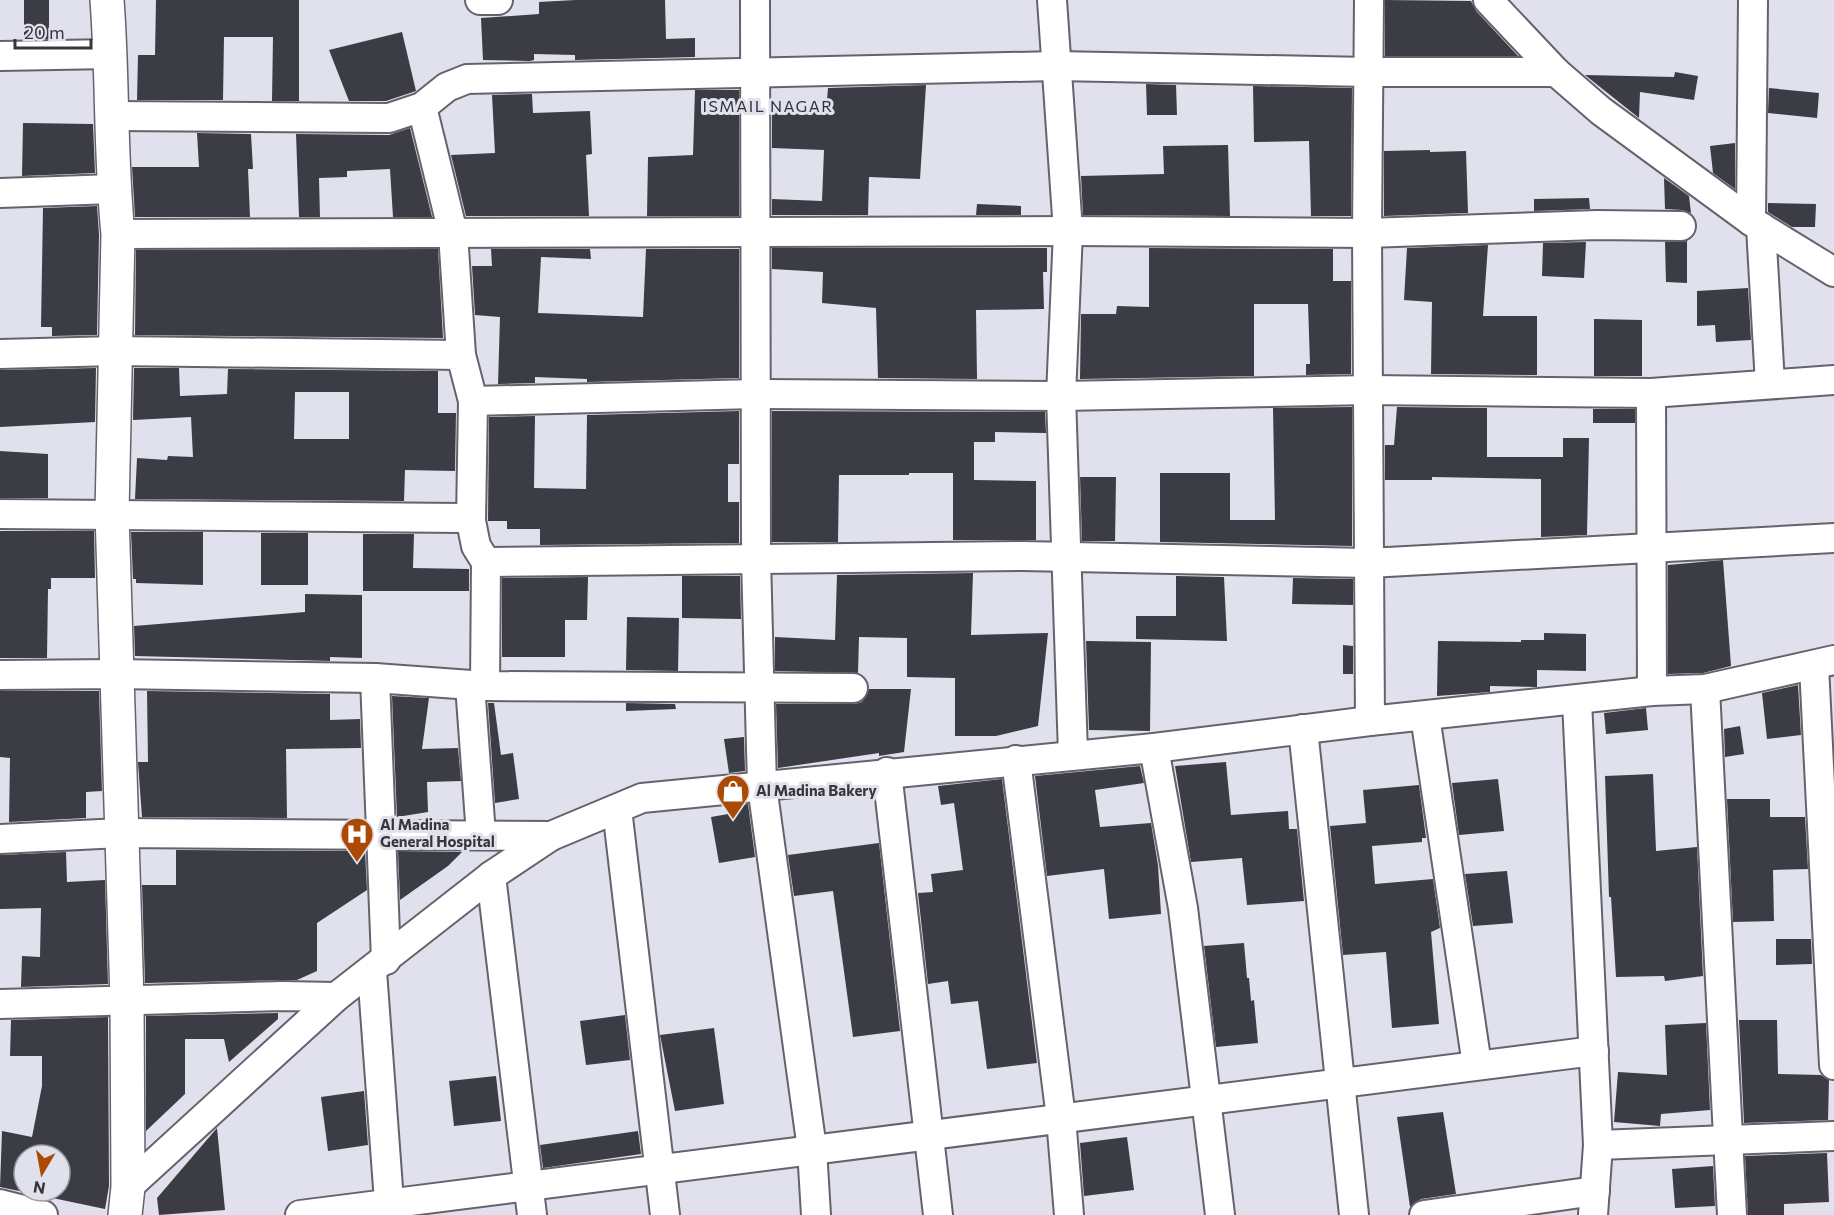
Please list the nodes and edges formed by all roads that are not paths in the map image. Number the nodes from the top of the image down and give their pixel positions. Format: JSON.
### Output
{"nodes":[{"id":1,"x":107,"y":0,"type":"edge"},
{"id":2,"x":480,"y":0,"type":"edge"},
{"id":3,"x":498,"y":0,"type":"edge"},
{"id":4,"x":755,"y":0,"type":"edge"},
{"id":5,"x":1052,"y":0,"type":"edge"},
{"id":6,"x":1369,"y":0,"type":"edge"},
{"id":7,"x":1488,"y":0,"type":"edge"},
{"id":8,"x":1753,"y":0,"type":"edge"},
{"id":9,"x":111,"y":54,"type":"junction"},
{"id":10,"x":0,"y":56,"type":"edge"},
{"id":11,"x":1056,"y":66,"type":"junction"},
{"id":12,"x":753,"y":70,"type":"junction"},
{"id":13,"x":1368,"y":72,"type":"junction"},
{"id":14,"x":1556,"y":72,"type":"junction"},
{"id":15,"x":422,"y":107,"type":"junction"},
{"id":16,"x":113,"y":116,"type":"junction"},
{"id":17,"x":113,"y":189,"type":"junction"},
{"id":18,"x":0,"y":193,"type":"edge"},
{"id":19,"x":1756,"y":224,"type":"junction"},
{"id":20,"x":1682,"y":226,"type":"dead end"},
{"id":21,"x":755,"y":231,"type":"junction"},
{"id":22,"x":1068,"y":231,"type":"junction"},
{"id":23,"x":453,"y":233,"type":"junction"},
{"id":24,"x":1367,"y":233,"type":"junction"},
{"id":25,"x":118,"y":234,"type":"junction"},
{"id":26,"x":1834,"y":272,"type":"edge"},
{"id":27,"x":115,"y":351,"type":"junction"},
{"id":28,"x":0,"y":354,"type":"edge"},
{"id":29,"x":461,"y":355,"type":"junction"},
{"id":30,"x":1834,"y":380,"type":"edge"},
{"id":31,"x":1770,"y":384,"type":"junction"},
{"id":32,"x":1369,"y":390,"type":"junction"},
{"id":33,"x":1651,"y":393,"type":"junction"},
{"id":34,"x":756,"y":394,"type":"junction"},
{"id":35,"x":1061,"y":396,"type":"junction"},
{"id":36,"x":473,"y":401,"type":"junction"},
{"id":37,"x":112,"y":513,"type":"junction"},
{"id":38,"x":0,"y":514,"type":"edge"},
{"id":39,"x":471,"y":521,"type":"junction"},
{"id":40,"x":1834,"y":538,"type":"edge"},
{"id":41,"x":1651,"y":549,"type":"junction"},
{"id":42,"x":1065,"y":557,"type":"junction"},
{"id":43,"x":756,"y":558,"type":"junction"},
{"id":44,"x":486,"y":562,"type":"junction"},
{"id":45,"x":1369,"y":563,"type":"junction"},
{"id":46,"x":1824,"y":663,"type":"edge"},
{"id":47,"x":115,"y":674,"type":"junction"},
{"id":48,"x":0,"y":675,"type":"edge"},
{"id":49,"x":375,"y":678,"type":"junction"},
{"id":50,"x":477,"y":686,"type":"junction"},
{"id":51,"x":760,"y":688,"type":"junction"},
{"id":52,"x":853,"y":688,"type":"dead end"},
{"id":53,"x":1705,"y":689,"type":"junction"},
{"id":54,"x":1652,"y":692,"type":"junction"},
{"id":55,"x":1578,"y":701,"type":"junction"},
{"id":56,"x":1425,"y":716,"type":"junction"},
{"id":57,"x":1370,"y":721,"type":"junction"},
{"id":58,"x":1303,"y":729,"type":"junction"},
{"id":59,"x":1154,"y":748,"type":"junction"},
{"id":60,"x":1073,"y":754,"type":"junction"},
{"id":61,"x":1017,"y":760,"type":"junction"},
{"id":62,"x":887,"y":772,"type":"junction"},
{"id":63,"x":762,"y":786,"type":"junction"},
{"id":64,"x":616,"y":809,"type":"junction"},
{"id":65,"x":120,"y":833,"type":"junction"},
{"id":66,"x":380,"y":834,"type":"junction"},
{"id":67,"x":481,"y":835,"type":"junction"},
{"id":68,"x":551,"y":836,"type":"junction"},
{"id":69,"x":0,"y":838,"type":"edge"},
{"id":70,"x":491,"y":876,"type":"junction"},
{"id":71,"x":379,"y":965,"type":"junction"},
{"id":72,"x":336,"y":997,"type":"junction"},
{"id":73,"x":127,"y":1000,"type":"junction"},
{"id":74,"x":0,"y":1004,"type":"edge"},
{"id":75,"x":1594,"y":1051,"type":"junction"},
{"id":76,"x":1477,"y":1065,"type":"junction"},
{"id":77,"x":1834,"y":1065,"type":"edge"},
{"id":78,"x":1340,"y":1083,"type":"junction"},
{"id":79,"x":1205,"y":1100,"type":"junction"},
{"id":80,"x":1061,"y":1118,"type":"junction"},
{"id":81,"x":930,"y":1134,"type":"junction"},
{"id":82,"x":1834,"y":1136,"type":"edge"},
{"id":83,"x":1728,"y":1140,"type":"junction"},
{"id":84,"x":1598,"y":1145,"type":"junction"},
{"id":85,"x":812,"y":1149,"type":"junction"},
{"id":86,"x":660,"y":1167,"type":"junction"},
{"id":87,"x":529,"y":1184,"type":"junction"},
{"id":88,"x":127,"y":1201,"type":"edge"},
{"id":89,"x":1594,"y":1203,"type":"edge"},
{"id":90,"x":0,"y":1204,"type":"edge"},
{"id":91,"x":389,"y":1209,"type":"edge"},
{"id":92,"x":43,"y":1215,"type":"edge"},
{"id":93,"x":300,"y":1215,"type":"edge"},
{"id":94,"x":532,"y":1215,"type":"edge"},
{"id":95,"x":665,"y":1215,"type":"edge"},
{"id":96,"x":816,"y":1215,"type":"edge"},
{"id":97,"x":938,"y":1215,"type":"edge"},
{"id":98,"x":1069,"y":1215,"type":"edge"},
{"id":99,"x":1221,"y":1215,"type":"edge"},
{"id":100,"x":1354,"y":1215,"type":"edge"},
{"id":101,"x":1424,"y":1215,"type":"edge"},
{"id":102,"x":1732,"y":1215,"type":"edge"}],
"edges":[{"from":1,"to":9,"type":"street"},
{"from":2,"to":3,"type":"street"},
{"from":4,"to":12,"type":"street"},
{"from":5,"to":11,"type":"street"},
{"from":6,"to":13,"type":"street"},
{"from":7,"to":14,"type":"street"},
{"from":8,"to":19,"type":"street"},
{"from":9,"to":10,"type":"street"},
{"from":9,"to":16,"type":"street"},
{"from":11,"to":12,"type":"street"},
{"from":11,"to":13,"type":"street"},
{"from":11,"to":22,"type":"street"},
{"from":12,"to":15,"type":"street"},
{"from":12,"to":21,"type":"street"},
{"from":13,"to":14,"type":"street"},
{"from":13,"to":24,"type":"street"},
{"from":14,"to":19,"type":"street"},
{"from":15,"to":16,"type":"street"},
{"from":15,"to":23,"type":"street"},
{"from":16,"to":17,"type":"street"},
{"from":17,"to":18,"type":"street"},
{"from":17,"to":25,"type":"street"},
{"from":19,"to":26,"type":"street"},
{"from":19,"to":31,"type":"street"},
{"from":20,"to":24,"type":"street"},
{"from":21,"to":22,"type":"street"},
{"from":21,"to":23,"type":"street"},
{"from":21,"to":34,"type":"street"},
{"from":22,"to":24,"type":"street"},
{"from":22,"to":35,"type":"street"},
{"from":23,"to":25,"type":"street"},
{"from":23,"to":29,"type":"street"},
{"from":24,"to":32,"type":"street"},
{"from":25,"to":27,"type":"street"},
{"from":27,"to":28,"type":"street"},
{"from":27,"to":29,"type":"street"},
{"from":27,"to":37,"type":"street"},
{"from":29,"to":36,"type":"street"},
{"from":30,"to":31,"type":"street"},
{"from":31,"to":33,"type":"street"},
{"from":32,"to":33,"type":"street"},
{"from":32,"to":35,"type":"street"},
{"from":32,"to":45,"type":"street"},
{"from":33,"to":41,"type":"street"},
{"from":34,"to":35,"type":"street"},
{"from":34,"to":36,"type":"street"},
{"from":34,"to":43,"type":"street"},
{"from":35,"to":42,"type":"street"},
{"from":36,"to":39,"type":"street"},
{"from":37,"to":38,"type":"street"},
{"from":37,"to":39,"type":"street"},
{"from":37,"to":47,"type":"street"},
{"from":39,"to":44,"type":"street"},
{"from":40,"to":41,"type":"street"},
{"from":41,"to":45,"type":"street"},
{"from":41,"to":54,"type":"street"},
{"from":42,"to":43,"type":"street"},
{"from":42,"to":45,"type":"street"},
{"from":42,"to":60,"type":"street"},
{"from":43,"to":44,"type":"street"},
{"from":43,"to":51,"type":"street"},
{"from":44,"to":50,"type":"street"},
{"from":45,"to":57,"type":"street"},
{"from":46,"to":53,"type":"street"},
{"from":46,"to":77,"type":"street"},
{"from":47,"to":48,"type":"street"},
{"from":47,"to":49,"type":"street"},
{"from":47,"to":65,"type":"street"},
{"from":49,"to":50,"type":"street"},
{"from":49,"to":66,"type":"street"},
{"from":50,"to":51,"type":"street"},
{"from":50,"to":67,"type":"street"},
{"from":51,"to":52,"type":"street"},
{"from":51,"to":63,"type":"street"},
{"from":53,"to":54,"type":"street"},
{"from":53,"to":83,"type":"street"},
{"from":54,"to":55,"type":"street"},
{"from":55,"to":56,"type":"street"},
{"from":55,"to":75,"type":"street"},
{"from":56,"to":57,"type":"street"},
{"from":56,"to":76,"type":"street"},
{"from":57,"to":58,"type":"street"},
{"from":58,"to":59,"type":"street"},
{"from":58,"to":78,"type":"street"},
{"from":59,"to":60,"type":"street"},
{"from":59,"to":79,"type":"street"},
{"from":60,"to":61,"type":"street"},
{"from":61,"to":62,"type":"street"},
{"from":61,"to":80,"type":"street"},
{"from":62,"to":63,"type":"street"},
{"from":62,"to":81,"type":"street"},
{"from":63,"to":64,"type":"street"},
{"from":63,"to":85,"type":"street"},
{"from":64,"to":68,"type":"street"},
{"from":64,"to":86,"type":"street"},
{"from":65,"to":66,"type":"street"},
{"from":65,"to":69,"type":"street"},
{"from":65,"to":73,"type":"street"},
{"from":66,"to":67,"type":"street"},
{"from":66,"to":71,"type":"street"},
{"from":67,"to":68,"type":"street"},
{"from":68,"to":70,"type":"street"},
{"from":70,"to":71,"type":"street"},
{"from":70,"to":87,"type":"street"},
{"from":71,"to":72,"type":"street"},
{"from":71,"to":91,"type":"street"},
{"from":72,"to":73,"type":"street"},
{"from":72,"to":88,"type":"street"},
{"from":73,"to":74,"type":"street"},
{"from":73,"to":88,"type":"street"},
{"from":75,"to":76,"type":"street"},
{"from":75,"to":84,"type":"street"},
{"from":76,"to":78,"type":"street"},
{"from":78,"to":79,"type":"street"},
{"from":78,"to":100,"type":"street"},
{"from":79,"to":80,"type":"street"},
{"from":79,"to":99,"type":"street"},
{"from":80,"to":81,"type":"street"},
{"from":80,"to":98,"type":"street"},
{"from":81,"to":85,"type":"street"},
{"from":81,"to":97,"type":"street"},
{"from":82,"to":83,"type":"street"},
{"from":83,"to":84,"type":"street"},
{"from":83,"to":102,"type":"street"},
{"from":84,"to":89,"type":"street"},
{"from":85,"to":86,"type":"street"},
{"from":85,"to":96,"type":"street"},
{"from":86,"to":87,"type":"street"},
{"from":86,"to":95,"type":"street"},
{"from":87,"to":91,"type":"street"},
{"from":87,"to":94,"type":"street"},
{"from":89,"to":101,"type":"street"},
{"from":90,"to":92,"type":"street"},
{"from":91,"to":93,"type":"street"}]}
